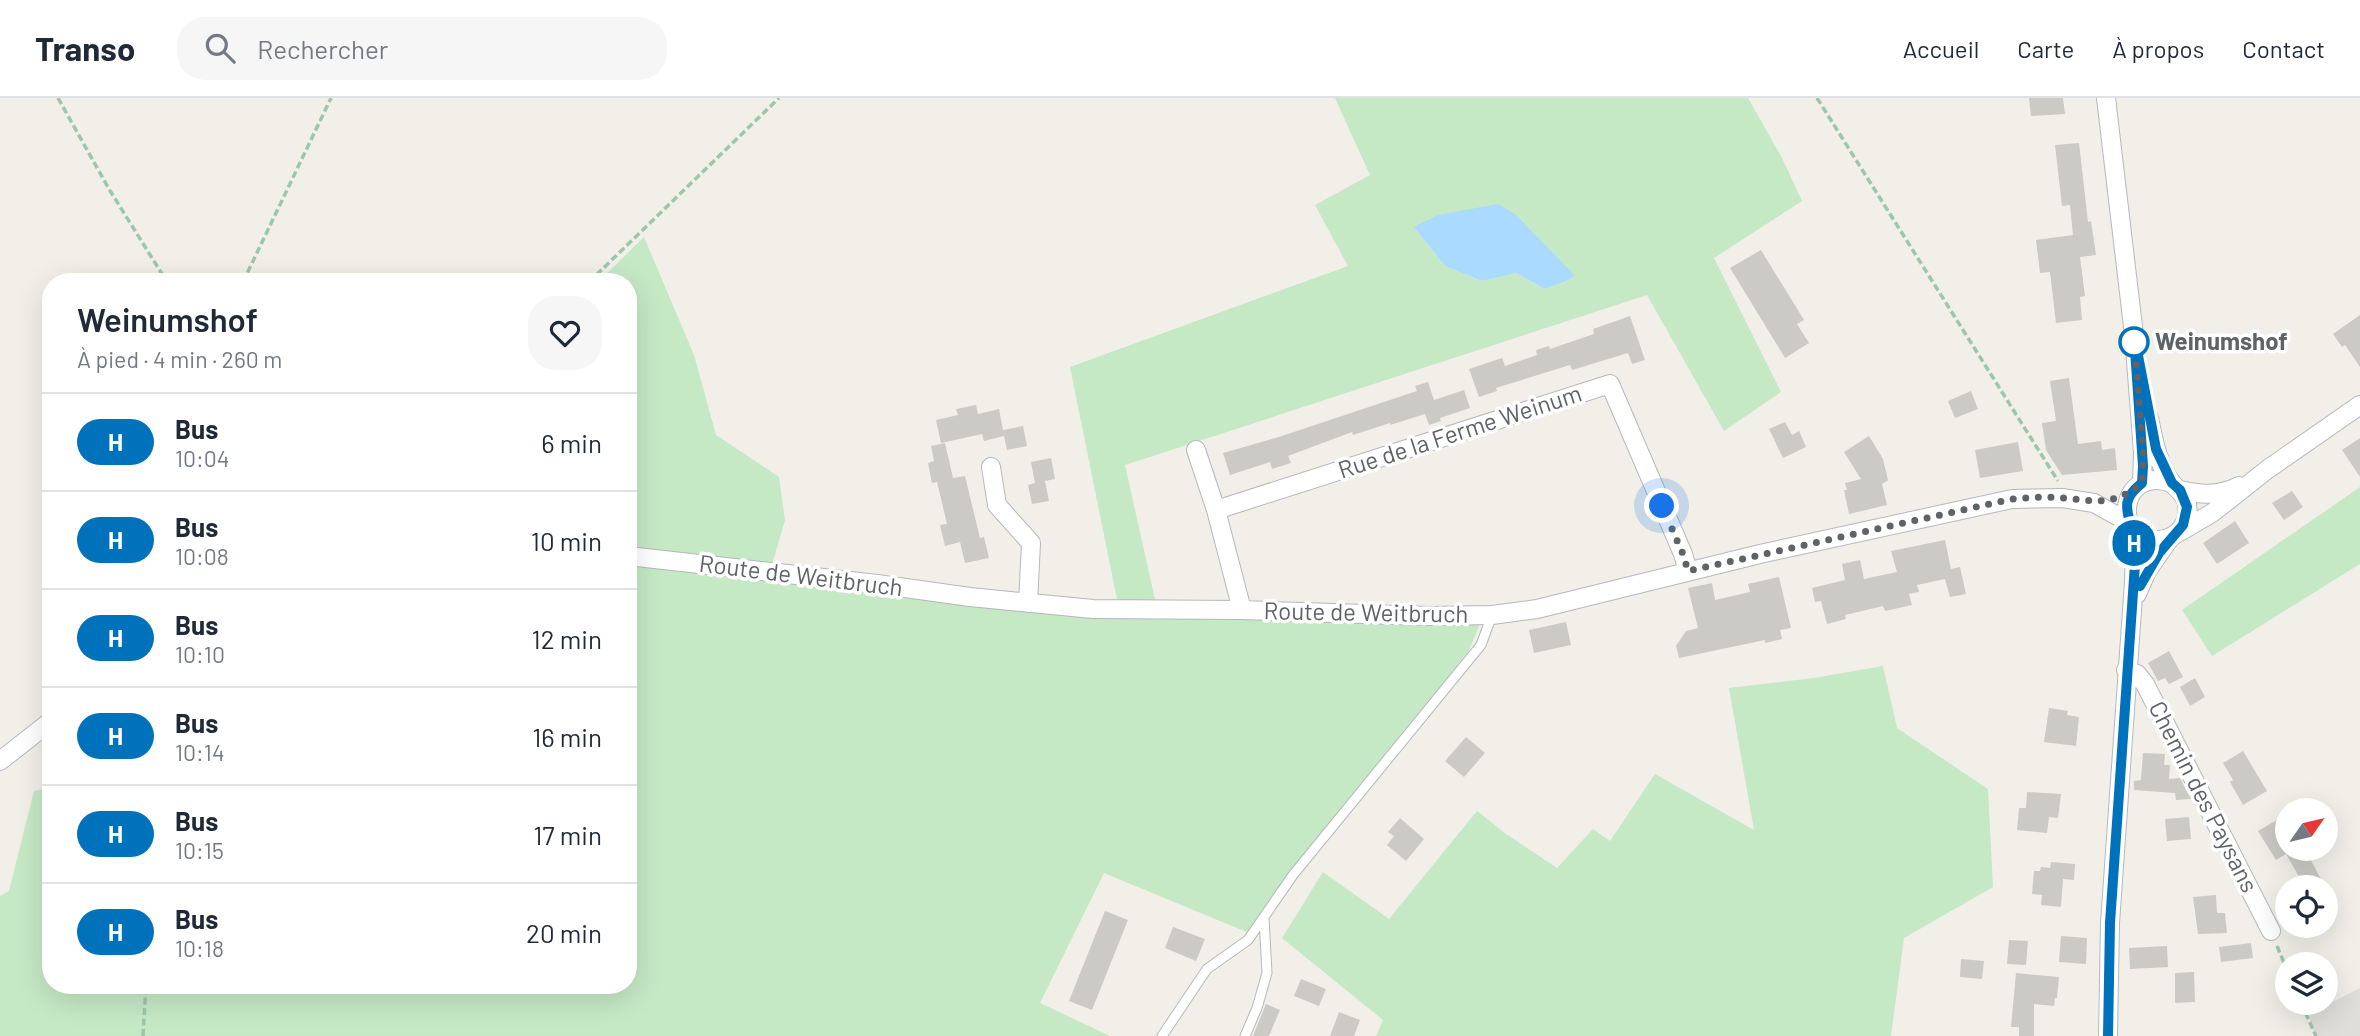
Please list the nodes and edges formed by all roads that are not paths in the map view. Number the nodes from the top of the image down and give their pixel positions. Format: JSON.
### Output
{"nodes":[{"id":1,"x":2106,"y":98,"type":"edge"},
{"id":2,"x":2134,"y":335,"type":"junction"},
{"id":3,"x":2360,"y":405,"type":"edge"},
{"id":4,"x":1196,"y":450,"type":"dead end"},
{"id":5,"x":991,"y":467,"type":"dead end"},
{"id":6,"x":2258,"y":476,"type":"junction"},
{"id":7,"x":2138,"y":486,"type":"junction"},
{"id":8,"x":2176,"y":486,"type":"junction"},
{"id":9,"x":2094,"y":503,"type":"junction"},
{"id":10,"x":1216,"y":510,"type":"junction"},
{"id":11,"x":2129,"y":524,"type":"junction"},
{"id":12,"x":2174,"y":535,"type":"junction"},
{"id":13,"x":637,"y":557,"type":"edge"},
{"id":14,"x":1688,"y":571,"type":"junction"},
{"id":15,"x":1028,"y":603,"type":"junction"},
{"id":16,"x":2133,"y":604,"type":"junction"},
{"id":17,"x":1242,"y":610,"type":"junction"},
{"id":18,"x":1492,"y":615,"type":"junction"},
{"id":19,"x":2126,"y":670,"type":"junction"},
{"id":20,"x":42,"y":728,"type":"edge"},
{"id":21,"x":0,"y":761,"type":"edge"},
{"id":22,"x":1264,"y":918,"type":"junction"},
{"id":23,"x":2271,"y":931,"type":"road end"},
{"id":24,"x":1162,"y":1036,"type":"edge"},
{"id":25,"x":1245,"y":1036,"type":"edge"},
{"id":26,"x":2108,"y":1036,"type":"edge"}],
"edges":[{"from":1,"to":2,"type":"street"},
{"from":2,"to":7,"type":"street"},
{"from":2,"to":8,"type":"street"},
{"from":3,"to":6,"type":"street","name":"Route de Weitbruch"},
{"from":4,"to":10,"type":"street"},
{"from":5,"to":15,"type":"street"},
{"from":6,"to":8,"type":"street","name":"Route de Weitbruch"},
{"from":6,"to":12,"type":"street","name":"Route de Weitbruch"},
{"from":7,"to":8,"type":"street","name":"Route de Weitbruch"},
{"from":7,"to":9,"type":"street","name":"Route de Weitbruch"},
{"from":7,"to":11,"type":"street"},
{"from":8,"to":12,"type":"street"},
{"from":9,"to":11,"type":"street","name":"Route de Weitbruch"},
{"from":9,"to":14,"type":"street","name":"Route de Weitbruch"},
{"from":10,"to":14,"type":"street","name":"Rue de la Ferme Weinum"},
{"from":10,"to":17,"type":"street"},
{"from":11,"to":12,"type":"street","name":"Route de Weitbruch"},
{"from":11,"to":16,"type":"street","name":"Chemin des Paysans"},
{"from":12,"to":16,"type":"street","name":"Chemin des Paysans"},
{"from":13,"to":15,"type":"street","name":"Route de Weitbruch"},
{"from":14,"to":18,"type":"street","name":"Route de Weitbruch"},
{"from":15,"to":17,"type":"street","name":"Route de Weitbruch"},
{"from":16,"to":19,"type":"street","name":"Chemin des Paysans"},
{"from":17,"to":18,"type":"street","name":"Route de Weitbruch"},
{"from":18,"to":22,"type":"lane"},
{"from":19,"to":23,"type":"street","name":"Chemin des Paysans"},
{"from":19,"to":26,"type":"street","name":"Chemin des Paysans"},
{"from":20,"to":21,"type":"street"},
{"from":22,"to":24,"type":"lane"},
{"from":22,"to":25,"type":"lane"}]}
